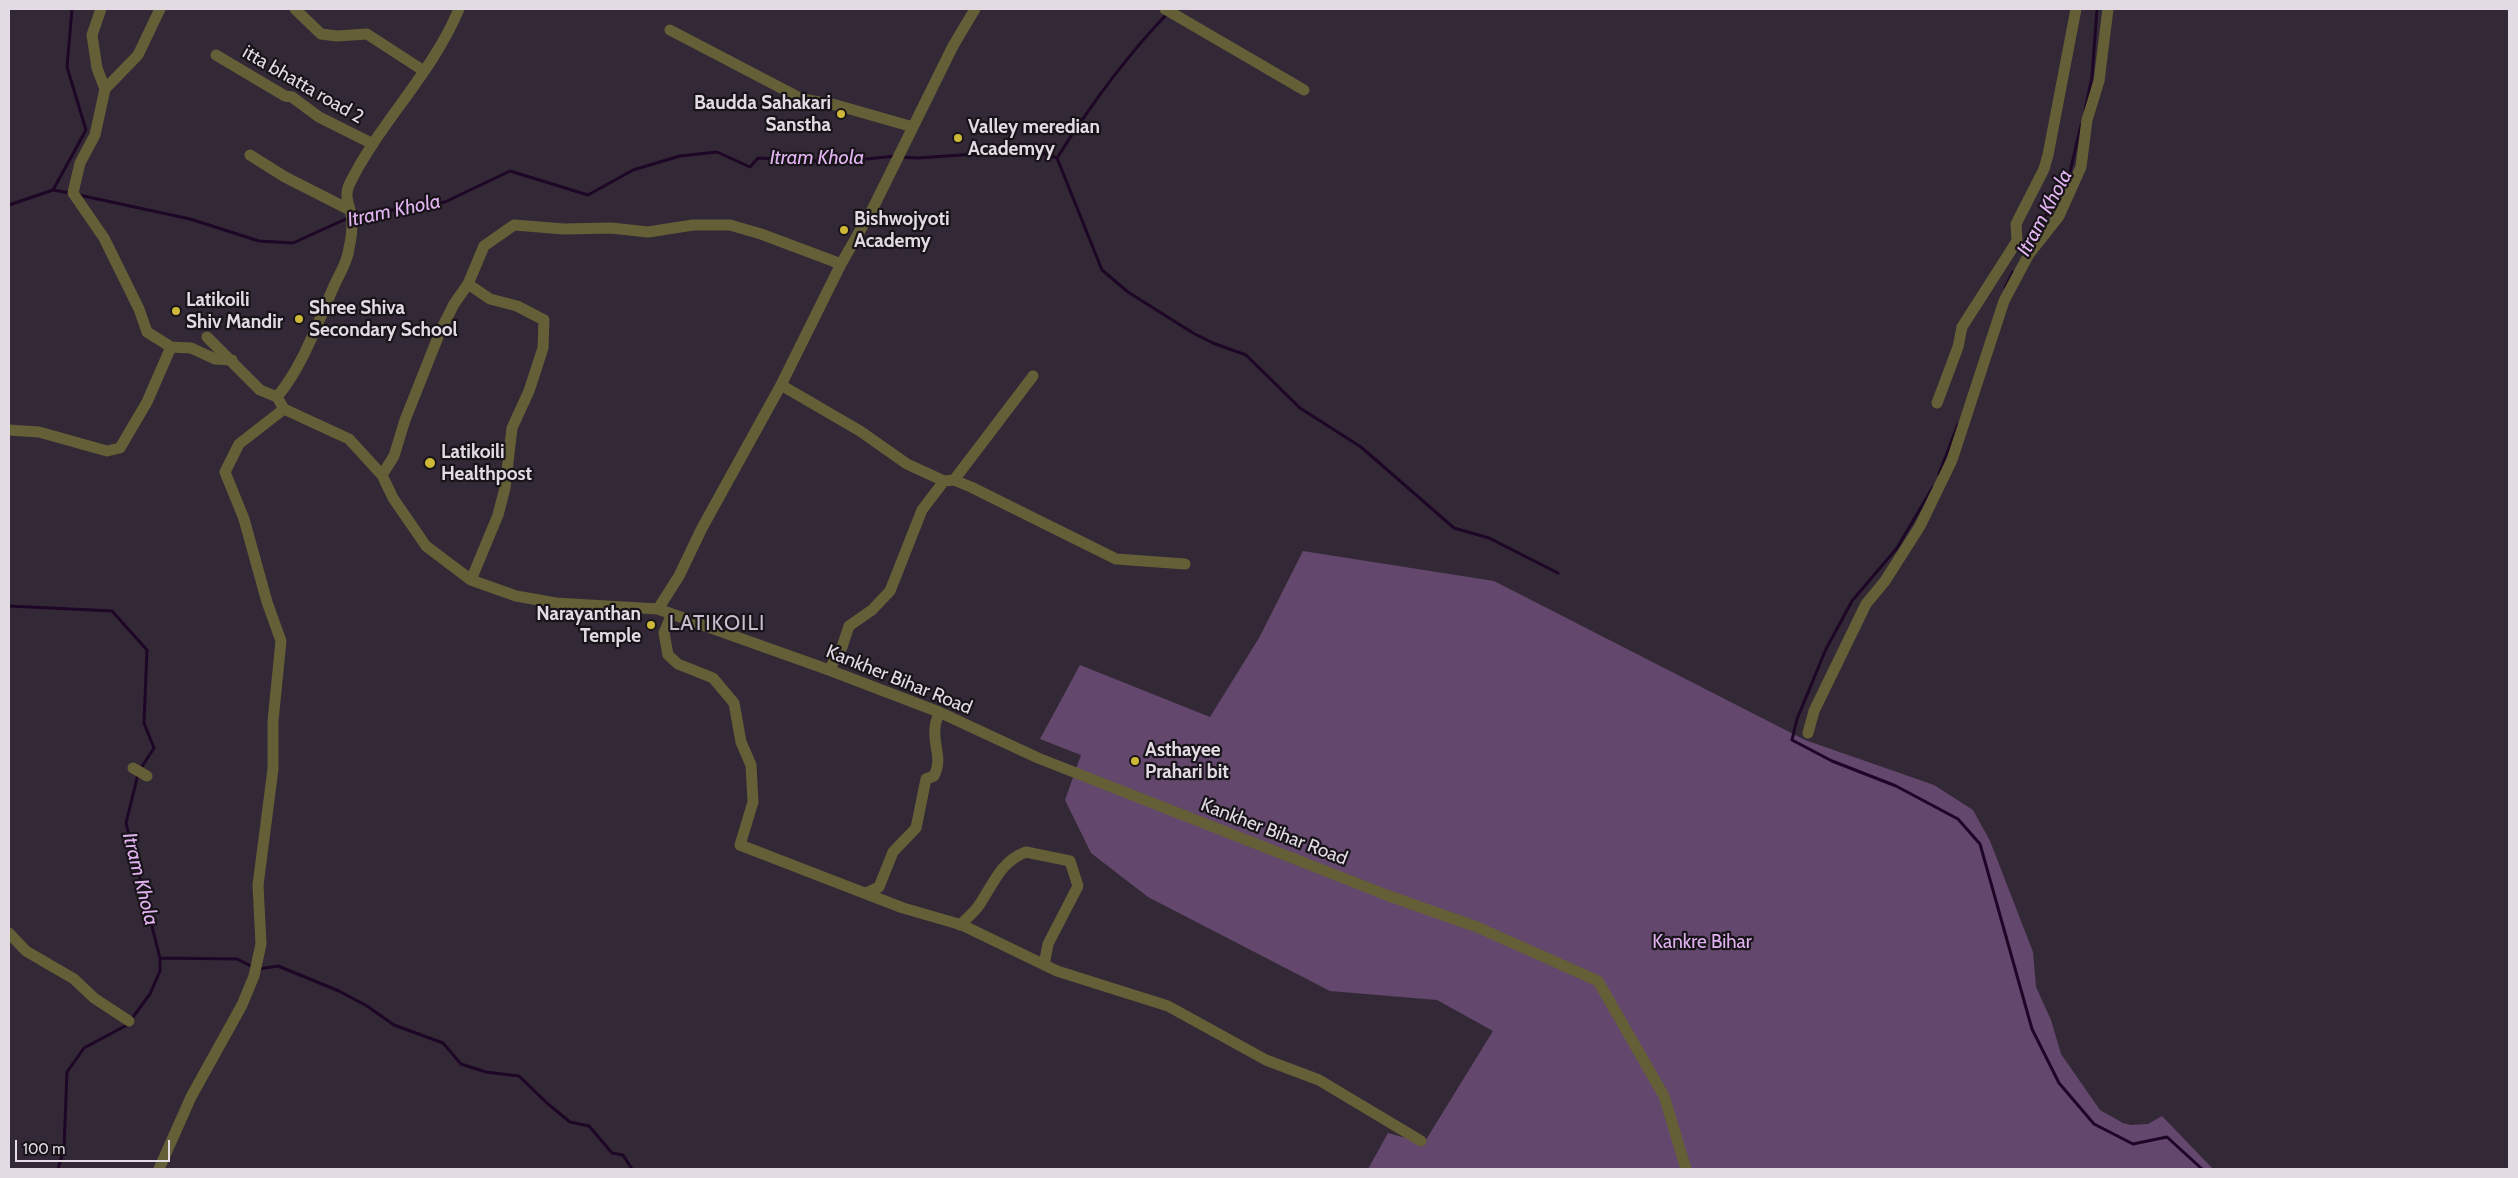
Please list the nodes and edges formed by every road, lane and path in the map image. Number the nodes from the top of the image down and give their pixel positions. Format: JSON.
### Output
{"nodes":[{"id":1,"x":101,"y":9,"type":"edge"},
{"id":2,"x":160,"y":9,"type":"edge"},
{"id":3,"x":295,"y":9,"type":"edge"},
{"id":4,"x":459,"y":9,"type":"edge"},
{"id":5,"x":975,"y":9,"type":"edge"},
{"id":6,"x":2076,"y":9,"type":"edge"},
{"id":7,"x":2108,"y":9,"type":"edge"},
{"id":8,"x":1170,"y":12,"type":"edge"},
{"id":9,"x":670,"y":30,"type":"dead end"},
{"id":10,"x":216,"y":55,"type":"dead end"},
{"id":11,"x":424,"y":71,"type":"junction"},
{"id":12,"x":105,"y":89,"type":"junction"},
{"id":13,"x":1304,"y":90,"type":"dead end"},
{"id":14,"x":913,"y":127,"type":"junction"},
{"id":15,"x":373,"y":144,"type":"junction"},
{"id":16,"x":250,"y":155,"type":"dead end"},
{"id":17,"x":351,"y":215,"type":"junction"},
{"id":18,"x":841,"y":264,"type":"junction"},
{"id":19,"x":468,"y":284,"type":"junction"},
{"id":20,"x":207,"y":337,"type":"dead end"},
{"id":21,"x":171,"y":347,"type":"junction"},
{"id":22,"x":232,"y":360,"type":"junction"},
{"id":23,"x":1034,"y":376,"type":"dead end"},
{"id":24,"x":781,"y":384,"type":"junction"},
{"id":25,"x":277,"y":397,"type":"junction"},
{"id":26,"x":1937,"y":404,"type":"dead end"},
{"id":27,"x":284,"y":409,"type":"junction"},
{"id":28,"x":9,"y":430,"type":"edge"},
{"id":29,"x":382,"y":475,"type":"junction"},
{"id":30,"x":949,"y":481,"type":"junction"},
{"id":31,"x":1185,"y":564,"type":"dead end"},
{"id":32,"x":471,"y":580,"type":"junction"},
{"id":33,"x":658,"y":609,"type":"junction"},
{"id":34,"x":672,"y":614,"type":"junction"},
{"id":35,"x":829,"y":670,"type":"junction"},
{"id":36,"x":939,"y":712,"type":"junction"},
{"id":37,"x":1808,"y":732,"type":"dead end"},
{"id":38,"x":133,"y":768,"type":"dead end"},
{"id":39,"x":147,"y":776,"type":"dead end"},
{"id":40,"x":866,"y":893,"type":"junction"},
{"id":41,"x":960,"y":925,"type":"junction"},
{"id":42,"x":9,"y":933,"type":"edge"},
{"id":43,"x":1044,"y":965,"type":"junction"},
{"id":44,"x":129,"y":1021,"type":"dead end"},
{"id":45,"x":1421,"y":1141,"type":"dead end"},
{"id":46,"x":158,"y":1169,"type":"edge"},
{"id":47,"x":1686,"y":1169,"type":"edge"}],
"edges":[{"from":1,"to":12,"type":"street"},
{"from":2,"to":12,"type":"street"},
{"from":3,"to":11,"type":"street"},
{"from":4,"to":11,"type":"street"},
{"from":5,"to":14,"type":"street"},
{"from":6,"to":26,"type":"street"},
{"from":7,"to":37,"type":"street"},
{"from":8,"to":13,"type":"street"},
{"from":9,"to":14,"type":"street"},
{"from":10,"to":15,"type":"street","name":"itta bhatta road 2"},
{"from":11,"to":15,"type":"street"},
{"from":12,"to":21,"type":"street"},
{"from":14,"to":18,"type":"street"},
{"from":15,"to":17,"type":"street"},
{"from":16,"to":17,"type":"street"},
{"from":17,"to":25,"type":"street"},
{"from":18,"to":19,"type":"street"},
{"from":18,"to":24,"type":"street"},
{"from":19,"to":29,"type":"street"},
{"from":19,"to":32,"type":"street"},
{"from":20,"to":22,"type":"street"},
{"from":21,"to":22,"type":"street"},
{"from":21,"to":28,"type":"street"},
{"from":22,"to":25,"type":"street"},
{"from":23,"to":30,"type":"street"},
{"from":24,"to":30,"type":"street"},
{"from":24,"to":33,"type":"street"},
{"from":25,"to":27,"type":"street"},
{"from":27,"to":29,"type":"street","name":"Kankher Bihar Road"},
{"from":27,"to":46,"type":"street"},
{"from":29,"to":32,"type":"street","name":"Kankher Bihar Road"},
{"from":30,"to":31,"type":"street"},
{"from":30,"to":35,"type":"street"},
{"from":32,"to":33,"type":"street","name":"Kankher Bihar Road"},
{"from":33,"to":34,"type":"street","name":"Kankher Bihar Road"},
{"from":34,"to":35,"type":"street","name":"Kankher Bihar Road"},
{"from":34,"to":40,"type":"street"},
{"from":35,"to":36,"type":"street","name":"Kankher Bihar Road"},
{"from":36,"to":40,"type":"street"},
{"from":36,"to":47,"type":"street","name":"Kankher Bihar Road"},
{"from":38,"to":39,"type":"street"},
{"from":40,"to":41,"type":"street"},
{"from":41,"to":43,"type":"street"},
{"from":41,"to":43,"type":"street"},
{"from":42,"to":44,"type":"street"},
{"from":43,"to":45,"type":"street"}]}
